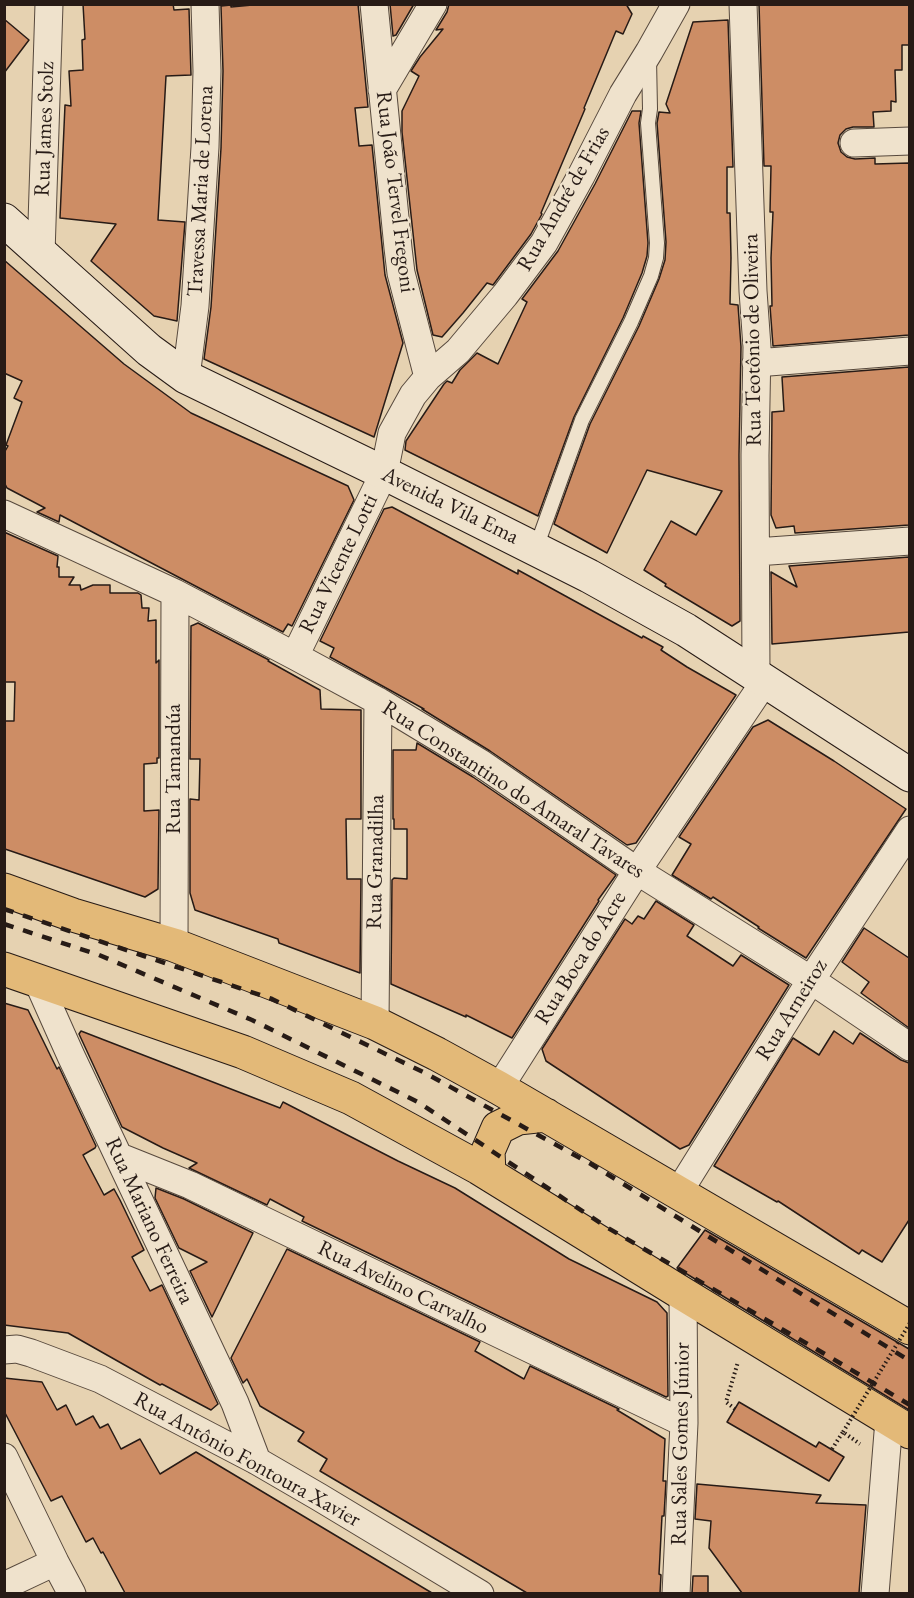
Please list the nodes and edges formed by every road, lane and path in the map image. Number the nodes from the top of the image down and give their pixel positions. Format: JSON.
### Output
{"nodes":[{"id":1,"x":49,"y":4,"type":"edge"},
{"id":2,"x":205,"y":4,"type":"edge"},
{"id":3,"x":374,"y":4,"type":"edge"},
{"id":4,"x":434,"y":4,"type":"edge"},
{"id":5,"x":676,"y":4,"type":"edge"},
{"id":6,"x":743,"y":4,"type":"edge"},
{"id":7,"x":649,"y":52,"type":"junction"},
{"id":8,"x":382,"y":90,"type":"junction"},
{"id":9,"x":909,"y":141,"type":"edge"},
{"id":10,"x":854,"y":142,"type":"dead end"},
{"id":11,"x":4,"y":220,"type":"edge"},
{"id":12,"x":41,"y":254,"type":"junction"},
{"id":13,"x":909,"y":351,"type":"edge"},
{"id":14,"x":756,"y":363,"type":"junction"},
{"id":15,"x":186,"y":377,"type":"junction"},
{"id":16,"x":428,"y":377,"type":"junction"},
{"id":17,"x":384,"y":473,"type":"junction"},
{"id":18,"x":4,"y":514,"type":"edge"},
{"id":19,"x":909,"y":541,"type":"edge"},
{"id":20,"x":536,"y":548,"type":"junction"},
{"id":21,"x":756,"y":552,"type":"junction"},
{"id":22,"x":175,"y":593,"type":"junction"},
{"id":23,"x":294,"y":656,"type":"junction"},
{"id":24,"x":760,"y":678,"type":"junction"},
{"id":25,"x":378,"y":701,"type":"junction"},
{"id":26,"x":909,"y":775,"type":"edge"},
{"id":27,"x":909,"y":830,"type":"edge"},
{"id":28,"x":637,"y":871,"type":"junction"},
{"id":29,"x":4,"y":890,"type":"edge"},
{"id":30,"x":174,"y":945,"type":"junction"},
{"id":31,"x":4,"y":969,"type":"edge"},
{"id":32,"x":811,"y":980,"type":"junction"},
{"id":33,"x":38,"y":982,"type":"junction"},
{"id":34,"x":375,"y":1023,"type":"junction"},
{"id":35,"x":909,"y":1047,"type":"edge"},
{"id":36,"x":499,"y":1088,"type":"junction"},
{"id":37,"x":546,"y":1115,"type":"junction"},
{"id":38,"x":120,"y":1157,"type":"junction"},
{"id":39,"x":489,"y":1174,"type":"junction"},
{"id":40,"x":678,"y":1193,"type":"junction"},
{"id":41,"x":682,"y":1294,"type":"junction"},
{"id":42,"x":909,"y":1323,"type":"edge"},
{"id":43,"x":909,"y":1328,"type":"edge"},
{"id":44,"x":756,"y":1339,"type":"junction"},
{"id":45,"x":4,"y":1350,"type":"edge"},
{"id":46,"x":735,"y":1409,"type":"dead end"},
{"id":47,"x":684,"y":1423,"type":"junction"},
{"id":48,"x":899,"y":1426,"type":"edge"},
{"id":49,"x":832,"y":1449,"type":"dead end"},
{"id":50,"x":4,"y":1457,"type":"edge"},
{"id":51,"x":257,"y":1461,"type":"junction"},
{"id":52,"x":55,"y":1562,"type":"junction"},
{"id":53,"x":4,"y":1586,"type":"edge"},
{"id":54,"x":72,"y":1593,"type":"edge"},
{"id":55,"x":480,"y":1593,"type":"edge"},
{"id":56,"x":676,"y":1593,"type":"edge"},
{"id":57,"x":875,"y":1593,"type":"edge"}],
"edges":[{"from":1,"to":12,"type":"street","name":"Rua James Stolz"},
{"from":2,"to":15,"type":"street","name":"Travessa Maria de Lorena"},
{"from":3,"to":8,"type":"street","name":"Rua João Tervel Fregoni"},
{"from":4,"to":8,"type":"street"},
{"from":5,"to":7,"type":"street","name":"Rua André de Frias"},
{"from":6,"to":14,"type":"street","name":"Rua Teotônio de Oliveira"},
{"from":7,"to":16,"type":"street","name":"Rua André de Frias"},
{"from":7,"to":20,"type":"lane"},
{"from":8,"to":16,"type":"street","name":"Rua João Tervel Fregoni"},
{"from":9,"to":10,"type":"street"},
{"from":11,"to":12,"type":"main road","name":"Avenida Vila Ema"},
{"from":12,"to":15,"type":"main road","name":"Avenida Vila Ema"},
{"from":13,"to":14,"type":"street"},
{"from":14,"to":21,"type":"street","name":"Rua Teotônio de Oliveira"},
{"from":15,"to":17,"type":"main road","name":"Avenida Vila Ema"},
{"from":16,"to":17,"type":"street","name":"Rua André de Frias"},
{"from":17,"to":20,"type":"main road","name":"Avenida Vila Ema"},
{"from":17,"to":23,"type":"street","name":"Rua Vicente Lotti"},
{"from":18,"to":22,"type":"street","name":"Rua Constantino do Amaral Tavares"},
{"from":19,"to":21,"type":"street"},
{"from":20,"to":24,"type":"main road","name":"Avenida Vila Ema"},
{"from":21,"to":24,"type":"street","name":"Rua Teotônio de Oliveira"},
{"from":22,"to":23,"type":"street","name":"Rua Constantino do Amaral Tavares"},
{"from":22,"to":30,"type":"street","name":"Rua Tamandúa"},
{"from":23,"to":25,"type":"street","name":"Rua Constantino do Amaral Tavares"},
{"from":24,"to":26,"type":"main road","name":"Avenida Vila Ema"},
{"from":24,"to":28,"type":"street","name":"Rua Boca do Acre"},
{"from":25,"to":28,"type":"street","name":"Rua Constantino do Amaral Tavares"},
{"from":25,"to":34,"type":"street","name":"Rua Granadilha"},
{"from":27,"to":32,"type":"street","name":"Rua Arneiroz"},
{"from":28,"to":32,"type":"street","name":"Rua Constantino do Amaral Tavares"},
{"from":28,"to":36,"type":"street","name":"Rua Boca do Acre"},
{"from":29,"to":30,"type":"main road"},
{"from":30,"to":34,"type":"main road"},
{"from":31,"to":33,"type":"main road"},
{"from":32,"to":35,"type":"street","name":"Rua Constantino do Amaral Tavares"},
{"from":32,"to":40,"type":"street","name":"Rua Arneiroz"},
{"from":33,"to":38,"type":"street","name":"Rua Mariano Ferreira"},
{"from":33,"to":39,"type":"main road"},
{"from":34,"to":36,"type":"main road"},
{"from":36,"to":37,"type":"main road"},
{"from":37,"to":39,"type":"main road"},
{"from":37,"to":40,"type":"main road"},
{"from":38,"to":47,"type":"street","name":"Rua Avelino Carvalho"},
{"from":38,"to":51,"type":"street","name":"Rua Mariano Ferreira"},
{"from":39,"to":41,"type":"main road"},
{"from":40,"to":43,"type":"main road"},
{"from":41,"to":44,"type":"main road"},
{"from":41,"to":47,"type":"street","name":"Rua Sales Gomes Júnior"},
{"from":42,"to":49,"type":"path","bridge":true},
{"from":44,"to":46,"type":"path"},
{"from":44,"to":48,"type":"main road"},
{"from":45,"to":51,"type":"street","name":"Rua Antônio Fontoura Xavier"},
{"from":47,"to":56,"type":"street","name":"Rua Sales Gomes Júnior"},
{"from":48,"to":57,"type":"street"},
{"from":50,"to":52,"type":"street"},
{"from":51,"to":55,"type":"street","name":"Rua Antônio Fontoura Xavier"},
{"from":52,"to":53,"type":"street"},
{"from":52,"to":54,"type":"street"}]}
